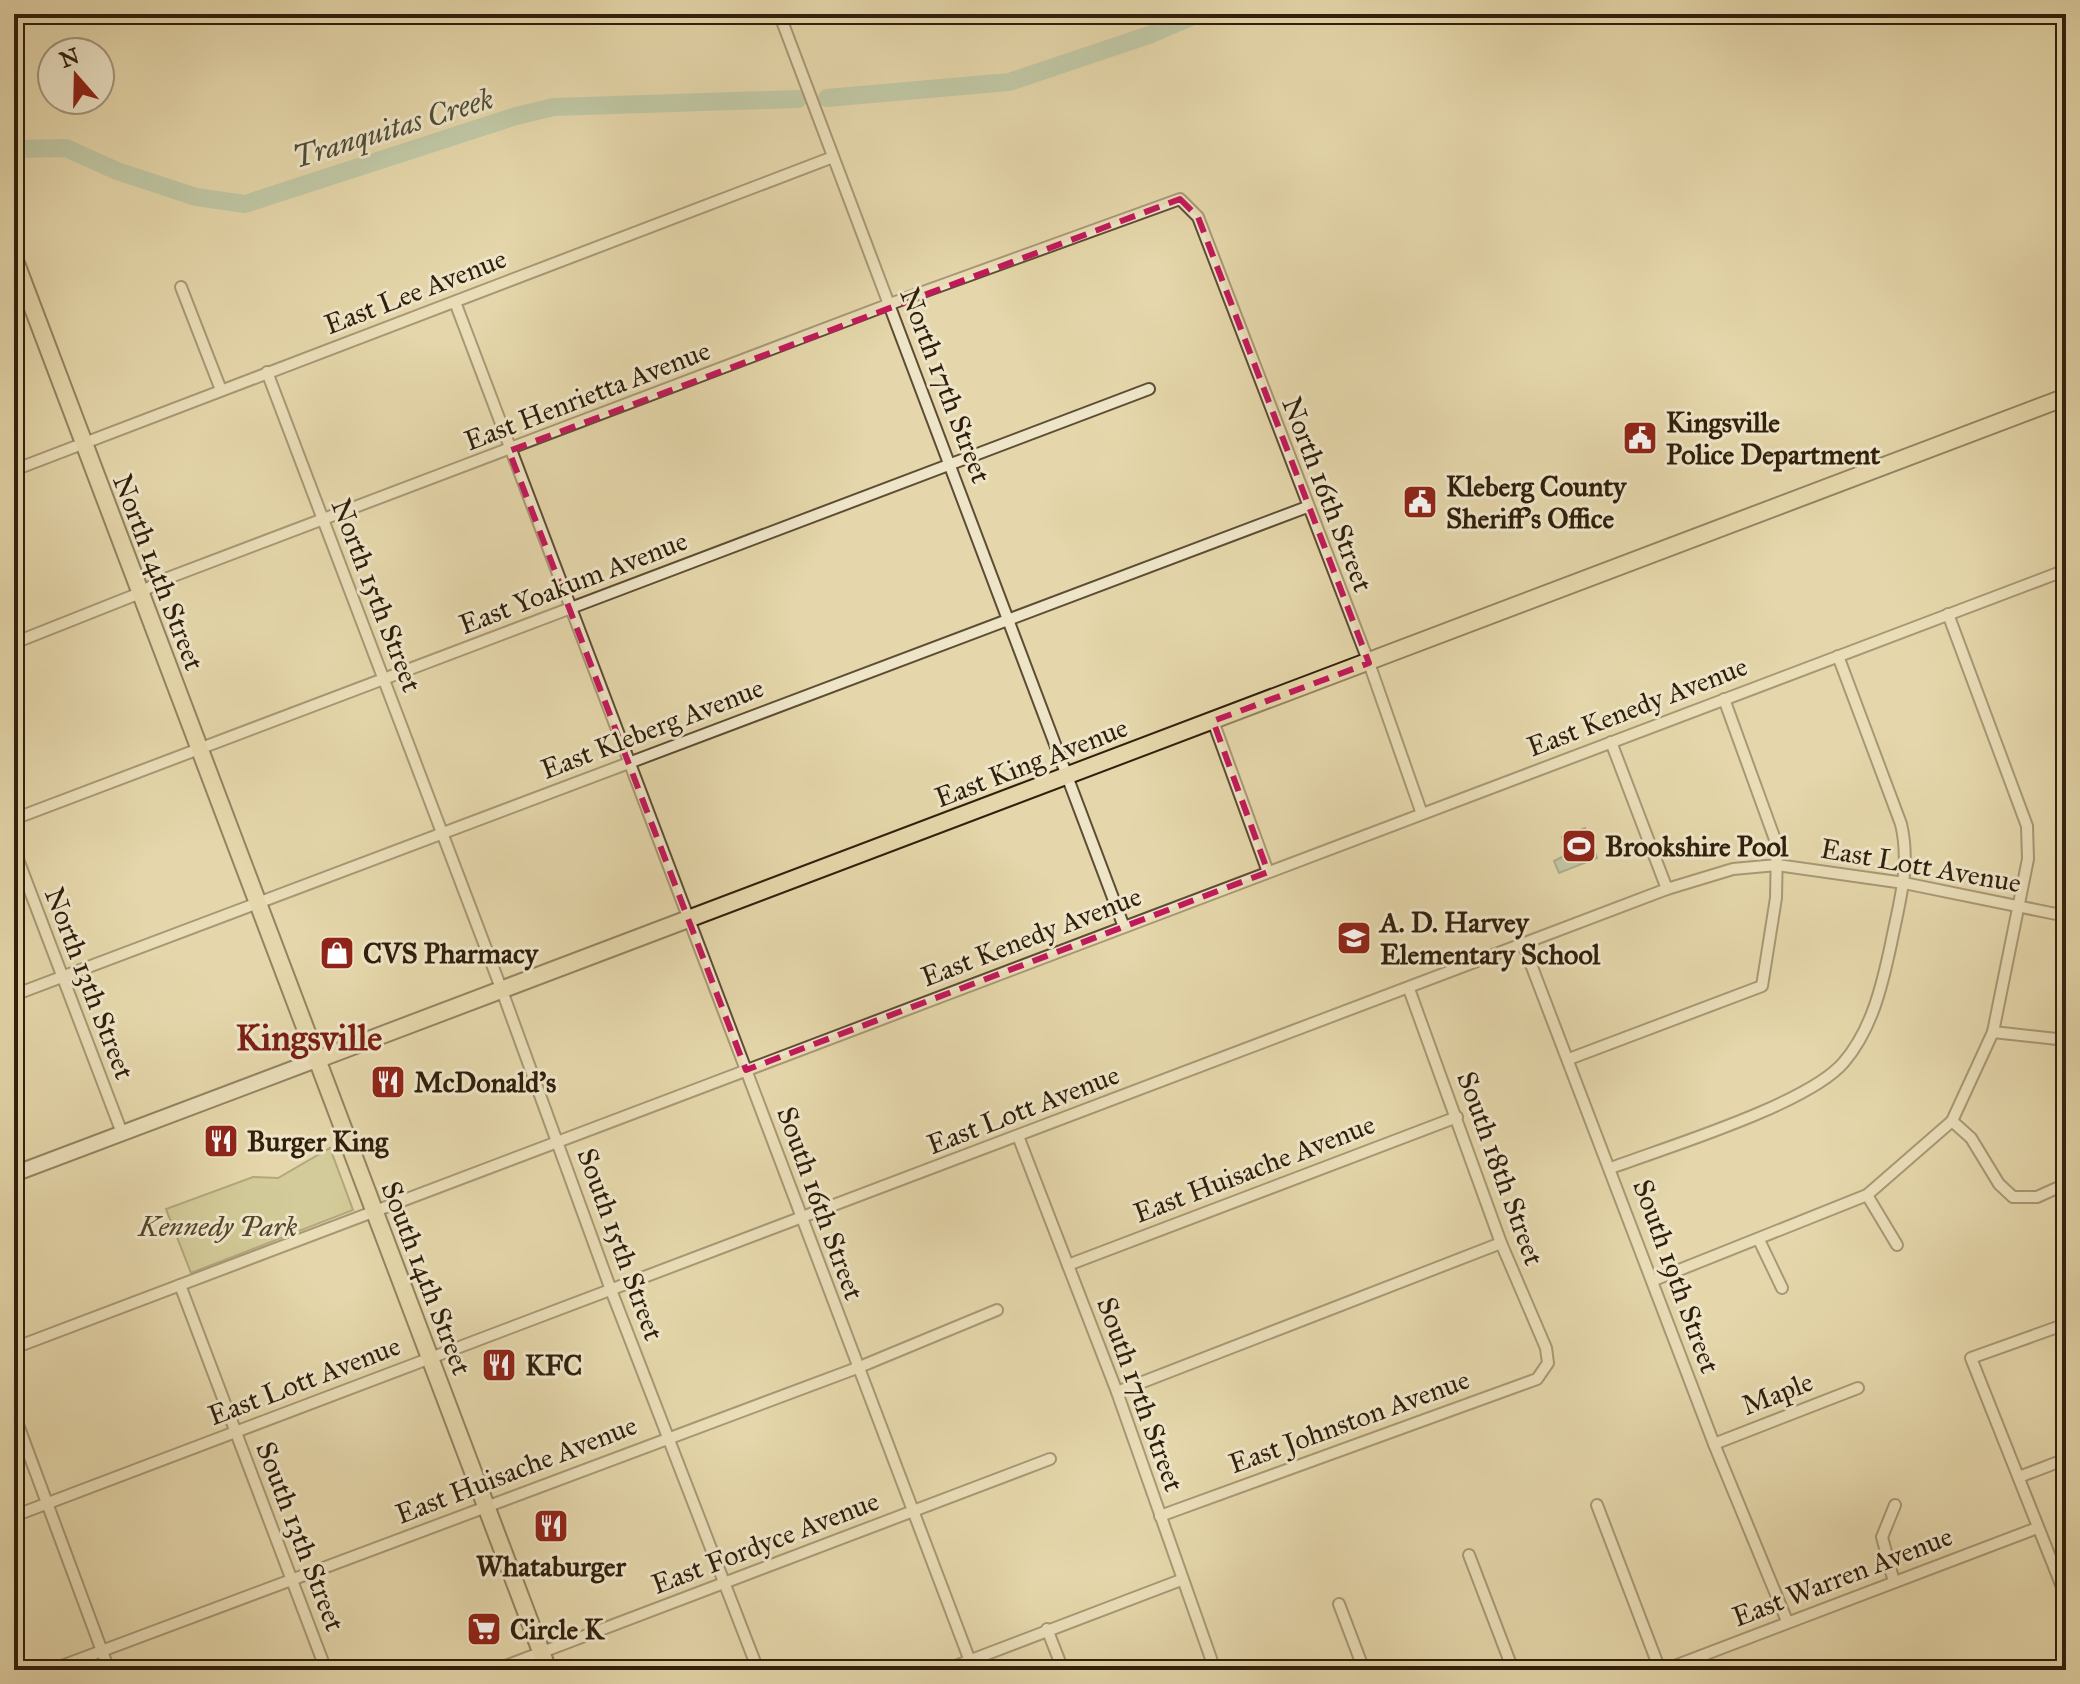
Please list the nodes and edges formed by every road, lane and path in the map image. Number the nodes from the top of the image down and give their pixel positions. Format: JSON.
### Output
{"nodes":[{"id":1,"x":774,"y":14,"type":"edge"},
{"id":2,"x":833,"y":157,"type":"junction"},
{"id":3,"x":1180,"y":199,"type":"joint"},
{"id":4,"x":14,"y":258,"type":"edge"},
{"id":5,"x":181,"y":287,"type":"dead end"},
{"id":6,"x":20,"y":298,"type":"edge"},
{"id":7,"x":455,"y":302,"type":"junction"},
{"id":8,"x":890,"y":304,"type":"junction"},
{"id":9,"x":267,"y":372,"type":"junction"},
{"id":10,"x":1149,"y":389,"type":"dead end"},
{"id":11,"x":221,"y":390,"type":"junction"},
{"id":12,"x":2066,"y":397,"type":"edge"},
{"id":13,"x":83,"y":444,"type":"junction"},
{"id":14,"x":509,"y":451,"type":"junction"},
{"id":15,"x":950,"y":464,"type":"junction"},
{"id":16,"x":14,"y":470,"type":"edge"},
{"id":17,"x":1307,"y":507,"type":"junction"},
{"id":18,"x":322,"y":519,"type":"junction"},
{"id":19,"x":2063,"y":571,"type":"edge"},
{"id":20,"x":2066,"y":590,"type":"edge"},
{"id":21,"x":140,"y":593,"type":"junction"},
{"id":22,"x":571,"y":609,"type":"junction"},
{"id":23,"x":1948,"y":614,"type":"junction"},
{"id":24,"x":1010,"y":620,"type":"junction"},
{"id":25,"x":14,"y":643,"type":"edge"},
{"id":26,"x":1838,"y":656,"type":"junction"},
{"id":27,"x":1369,"y":663,"type":"junction"},
{"id":28,"x":385,"y":680,"type":"junction"},
{"id":29,"x":1724,"y":699,"type":"junction"},
{"id":30,"x":1213,"y":721,"type":"junction"},
{"id":31,"x":1611,"y":742,"type":"junction"},
{"id":32,"x":199,"y":749,"type":"junction"},
{"id":33,"x":629,"y":760,"type":"junction"},
{"id":34,"x":1068,"y":776,"type":"junction"},
{"id":35,"x":1422,"y":814,"type":"junction"},
{"id":36,"x":14,"y":819,"type":"edge"},
{"id":37,"x":441,"y":835,"type":"junction"},
{"id":38,"x":14,"y":849,"type":"edge"},
{"id":39,"x":1777,"y":865,"type":"junction"},
{"id":40,"x":1268,"y":872,"type":"junction"},
{"id":41,"x":1904,"y":883,"type":"junction"},
{"id":42,"x":1667,"y":889,"type":"junction"},
{"id":43,"x":257,"y":904,"type":"junction"},
{"id":44,"x":2018,"y":907,"type":"junction"},
{"id":45,"x":2066,"y":916,"type":"edge"},
{"id":46,"x":691,"y":919,"type":"junction"},
{"id":47,"x":1124,"y":927,"type":"junction"},
{"id":48,"x":1524,"y":946,"type":"junction"},
{"id":49,"x":62,"y":977,"type":"junction"},
{"id":50,"x":501,"y":988,"type":"junction"},
{"id":51,"x":1409,"y":989,"type":"junction"},
{"id":52,"x":14,"y":995,"type":"edge"},
{"id":53,"x":1993,"y":1032,"type":"junction"},
{"id":54,"x":2066,"y":1040,"type":"edge"},
{"id":55,"x":1569,"y":1059,"type":"junction"},
{"id":56,"x":316,"y":1060,"type":"junction"},
{"id":57,"x":746,"y":1070,"type":"junction"},
{"id":58,"x":1457,"y":1117,"type":"junction"},
{"id":59,"x":1952,"y":1121,"type":"junction"},
{"id":60,"x":122,"y":1133,"type":"junction"},
{"id":61,"x":1018,"y":1136,"type":"junction"},
{"id":62,"x":557,"y":1142,"type":"junction"},
{"id":63,"x":1611,"y":1168,"type":"junction"},
{"id":64,"x":14,"y":1174,"type":"edge"},
{"id":65,"x":2066,"y":1184,"type":"edge"},
{"id":66,"x":1867,"y":1195,"type":"junction"},
{"id":67,"x":374,"y":1211,"type":"junction"},
{"id":68,"x":800,"y":1218,"type":"junction"},
{"id":69,"x":1759,"y":1240,"type":"junction"},
{"id":70,"x":1501,"y":1243,"type":"junction"},
{"id":71,"x":1897,"y":1245,"type":"dead end"},
{"id":72,"x":1068,"y":1265,"type":"junction"},
{"id":73,"x":1654,"y":1280,"type":"junction"},
{"id":74,"x":180,"y":1285,"type":"junction"},
{"id":75,"x":1782,"y":1288,"type":"dead end"},
{"id":76,"x":611,"y":1290,"type":"junction"},
{"id":77,"x":997,"y":1310,"type":"dead end"},
{"id":78,"x":2066,"y":1324,"type":"edge"},
{"id":79,"x":14,"y":1348,"type":"edge"},
{"id":80,"x":429,"y":1358,"type":"junction"},
{"id":81,"x":1548,"y":1363,"type":"joint"},
{"id":82,"x":857,"y":1368,"type":"junction"},
{"id":83,"x":1858,"y":1388,"type":"dead end"},
{"id":84,"x":1117,"y":1392,"type":"junction"},
{"id":85,"x":14,"y":1414,"type":"edge"},
{"id":86,"x":236,"y":1431,"type":"junction"},
{"id":87,"x":669,"y":1437,"type":"junction"},
{"id":88,"x":1714,"y":1444,"type":"junction"},
{"id":89,"x":1050,"y":1459,"type":"dead end"},
{"id":90,"x":2066,"y":1459,"type":"edge"},
{"id":91,"x":2019,"y":1477,"type":"junction"},
{"id":92,"x":49,"y":1503,"type":"junction"},
{"id":93,"x":1597,"y":1505,"type":"dead end"},
{"id":94,"x":1895,"y":1505,"type":"dead end"},
{"id":95,"x":485,"y":1507,"type":"junction"},
{"id":96,"x":913,"y":1512,"type":"junction"},
{"id":97,"x":14,"y":1516,"type":"edge"},
{"id":98,"x":1160,"y":1516,"type":"junction"},
{"id":99,"x":2037,"y":1528,"type":"junction"},
{"id":100,"x":1469,"y":1555,"type":"dead end"},
{"id":101,"x":292,"y":1579,"type":"junction"},
{"id":102,"x":1181,"y":1580,"type":"junction"},
{"id":103,"x":1894,"y":1582,"type":"junction"},
{"id":104,"x":724,"y":1583,"type":"junction"},
{"id":105,"x":2065,"y":1593,"type":"edge"},
{"id":106,"x":1339,"y":1604,"type":"dead end"},
{"id":107,"x":1787,"y":1621,"type":"junction"},
{"id":108,"x":1047,"y":1629,"type":"junction"},
{"id":109,"x":102,"y":1651,"type":"junction"},
{"id":110,"x":541,"y":1652,"type":"junction"},
{"id":111,"x":970,"y":1661,"type":"junction"},
{"id":112,"x":51,"y":1670,"type":"edge"},
{"id":113,"x":109,"y":1670,"type":"edge"},
{"id":114,"x":326,"y":1670,"type":"edge"},
{"id":115,"x":495,"y":1670,"type":"edge"},
{"id":116,"x":548,"y":1670,"type":"edge"},
{"id":117,"x":758,"y":1670,"type":"edge"},
{"id":118,"x":945,"y":1670,"type":"edge"},
{"id":119,"x":1063,"y":1670,"type":"edge"},
{"id":120,"x":1215,"y":1670,"type":"edge"},
{"id":121,"x":1364,"y":1670,"type":"edge"},
{"id":122,"x":1513,"y":1670,"type":"edge"},
{"id":123,"x":1662,"y":1670,"type":"edge"}],
"edges":[{"from":1,"to":2,"type":"street","name":"North 17th Street"},
{"from":2,"to":7,"type":"street","name":"East Lee Avenue"},
{"from":2,"to":8,"type":"street","name":"North 17th Street"},
{"from":3,"to":8,"type":"street","name":"East Henrietta Avenue"},
{"from":3,"to":17,"type":"street","name":"North 16th Street"},
{"from":4,"to":6,"type":"main road","name":"North 14th Street"},
{"from":5,"to":11,"type":"street"},
{"from":6,"to":13,"type":"main road","name":"North 14th Street"},
{"from":7,"to":9,"type":"street","name":"East Lee Avenue"},
{"from":7,"to":14,"type":"street"},
{"from":8,"to":14,"type":"street","name":"East Henrietta Avenue"},
{"from":8,"to":15,"type":"street","name":"North 17th Street"},
{"from":9,"to":11,"type":"street","name":"East Lee Avenue"},
{"from":9,"to":18,"type":"street","name":"North 15th Street"},
{"from":10,"to":15,"type":"street","name":"East Yoakum Avenue"},
{"from":11,"to":13,"type":"street","name":"East Lee Avenue"},
{"from":12,"to":27,"type":"main road","name":"East King Avenue"},
{"from":13,"to":16,"type":"street","name":"East Lee Avenue"},
{"from":13,"to":21,"type":"main road","name":"North 14th Street"},
{"from":14,"to":18,"type":"street","name":"East Henrietta Avenue"},
{"from":14,"to":22,"type":"street"},
{"from":15,"to":22,"type":"street","name":"East Yoakum Avenue"},
{"from":15,"to":24,"type":"street","name":"North 17th Street"},
{"from":17,"to":24,"type":"street","name":"East Kleberg Avenue"},
{"from":17,"to":27,"type":"street","name":"North 16th Street"},
{"from":18,"to":21,"type":"street","name":"East Henrietta Avenue"},
{"from":18,"to":28,"type":"street","name":"North 15th Street"},
{"from":19,"to":20,"type":"street"},
{"from":19,"to":23,"type":"street","name":"East Kenedy Avenue"},
{"from":21,"to":25,"type":"street","name":"East Henrietta Avenue"},
{"from":21,"to":32,"type":"main road","name":"North 14th Street"},
{"from":22,"to":28,"type":"street","name":"East Yoakum Avenue"},
{"from":22,"to":33,"type":"street"},
{"from":23,"to":26,"type":"street","name":"East Kenedy Avenue"},
{"from":23,"to":44,"type":"street"},
{"from":24,"to":33,"type":"street","name":"East Kleberg Avenue"},
{"from":24,"to":34,"type":"street","name":"North 17th Street"},
{"from":26,"to":29,"type":"street","name":"East Kenedy Avenue"},
{"from":26,"to":41,"type":"street"},
{"from":27,"to":30,"type":"main road","name":"East King Avenue"},
{"from":27,"to":35,"type":"street","name":"North 16th Street"},
{"from":28,"to":32,"type":"street","name":"East Yoakum Avenue"},
{"from":28,"to":37,"type":"street","name":"North 15th Street"},
{"from":29,"to":31,"type":"street","name":"East Kenedy Avenue"},
{"from":29,"to":39,"type":"street"},
{"from":30,"to":34,"type":"main road","name":"East King Avenue"},
{"from":30,"to":40,"type":"street"},
{"from":31,"to":35,"type":"street","name":"East Kenedy Avenue"},
{"from":31,"to":42,"type":"street"},
{"from":32,"to":36,"type":"street","name":"East Yoakum Avenue"},
{"from":32,"to":43,"type":"main road","name":"North 14th Street"},
{"from":33,"to":37,"type":"street","name":"East Kleberg Avenue"},
{"from":33,"to":46,"type":"street","name":"South 16th Street"},
{"from":34,"to":46,"type":"main road","name":"East King Avenue"},
{"from":34,"to":47,"type":"street"},
{"from":35,"to":40,"type":"street","name":"East Kenedy Avenue"},
{"from":37,"to":43,"type":"street","name":"East Kleberg Avenue"},
{"from":37,"to":50,"type":"street","name":"South 15th Street"},
{"from":38,"to":49,"type":"street","name":"North 13th Street"},
{"from":39,"to":41,"type":"street","name":"East Lott Avenue"},
{"from":39,"to":42,"type":"street","name":"East Lott Avenue"},
{"from":39,"to":55,"type":"street"},
{"from":40,"to":47,"type":"street","name":"East Kenedy Avenue"},
{"from":41,"to":44,"type":"street","name":"East Lott Avenue"},
{"from":41,"to":63,"type":"street"},
{"from":42,"to":48,"type":"street","name":"East Lott Avenue"},
{"from":43,"to":49,"type":"street","name":"East Kleberg Avenue"},
{"from":43,"to":56,"type":"main road","name":"South 14th Street"},
{"from":44,"to":45,"type":"street","name":"East Lott Avenue"},
{"from":44,"to":53,"type":"street"},
{"from":46,"to":50,"type":"main road","name":"East King Avenue"},
{"from":46,"to":57,"type":"street","name":"South 16th Street"},
{"from":47,"to":57,"type":"street","name":"East Kenedy Avenue"},
{"from":48,"to":51,"type":"street","name":"East Lott Avenue"},
{"from":48,"to":55,"type":"street","name":"South 19th Street"},
{"from":49,"to":52,"type":"street","name":"East Kleberg Avenue"},
{"from":49,"to":60,"type":"street","name":"North 13th Street"},
{"from":50,"to":56,"type":"main road","name":"East King Avenue"},
{"from":50,"to":62,"type":"street","name":"South 15th Street"},
{"from":51,"to":58,"type":"street","name":"South 18th Street"},
{"from":51,"to":61,"type":"street","name":"East Lott Avenue"},
{"from":53,"to":54,"type":"street"},
{"from":53,"to":59,"type":"street"},
{"from":55,"to":63,"type":"street","name":"South 19th Street"},
{"from":56,"to":60,"type":"main road","name":"East King Avenue"},
{"from":56,"to":67,"type":"main road","name":"South 14th Street"},
{"from":57,"to":62,"type":"street","name":"East Kenedy Avenue"},
{"from":57,"to":68,"type":"street","name":"South 16th Street"},
{"from":58,"to":70,"type":"street","name":"South 18th Street"},
{"from":58,"to":72,"type":"street","name":"East Huisache Avenue"},
{"from":59,"to":65,"type":"street"},
{"from":59,"to":66,"type":"street"},
{"from":60,"to":64,"type":"main road","name":"East King Avenue"},
{"from":61,"to":68,"type":"street","name":"East Lott Avenue"},
{"from":61,"to":72,"type":"street","name":"South 17th Street"},
{"from":62,"to":67,"type":"street","name":"East Kenedy Avenue"},
{"from":62,"to":76,"type":"street","name":"South 15th Street"},
{"from":63,"to":73,"type":"street","name":"South 19th Street"},
{"from":66,"to":69,"type":"street"},
{"from":66,"to":71,"type":"street"},
{"from":67,"to":74,"type":"street","name":"East Kenedy Avenue"},
{"from":67,"to":80,"type":"main road","name":"South 14th Street"},
{"from":68,"to":76,"type":"street","name":"East Lott Avenue"},
{"from":68,"to":82,"type":"street","name":"South 16th Street"},
{"from":69,"to":73,"type":"street"},
{"from":69,"to":75,"type":"street"},
{"from":70,"to":81,"type":"street","name":"South 18th Street"},
{"from":70,"to":84,"type":"street"},
{"from":72,"to":84,"type":"street","name":"South 17th Street"},
{"from":73,"to":88,"type":"street","name":"South 19th Street"},
{"from":74,"to":79,"type":"street","name":"East Kenedy Avenue"},
{"from":74,"to":86,"type":"street","name":"South 13th Street"},
{"from":76,"to":80,"type":"street","name":"East Lott Avenue"},
{"from":76,"to":87,"type":"street","name":"South 15th Street"},
{"from":77,"to":82,"type":"street","name":"East Huisache Avenue"},
{"from":78,"to":91,"type":"street"},
{"from":80,"to":86,"type":"street","name":"East Lott Avenue"},
{"from":80,"to":95,"type":"main road","name":"South 14th Street"},
{"from":81,"to":98,"type":"street","name":"East Johnston Avenue"},
{"from":82,"to":87,"type":"street","name":"East Huisache Avenue"},
{"from":82,"to":96,"type":"street","name":"South 16th Street"},
{"from":83,"to":88,"type":"street","name":"Maple"},
{"from":84,"to":98,"type":"street","name":"South 17th Street"},
{"from":85,"to":92,"type":"street"},
{"from":86,"to":92,"type":"street","name":"East Lott Avenue"},
{"from":86,"to":101,"type":"street","name":"South 13th Street"},
{"from":87,"to":95,"type":"street","name":"East Huisache Avenue"},
{"from":87,"to":104,"type":"street","name":"South 15th Street"},
{"from":88,"to":107,"type":"street","name":"South 19th Street"},
{"from":89,"to":96,"type":"street","name":"East Fordyce Avenue"},
{"from":90,"to":91,"type":"street"},
{"from":91,"to":99,"type":"street"},
{"from":92,"to":97,"type":"street","name":"East Lott Avenue"},
{"from":92,"to":109,"type":"street"},
{"from":93,"to":123,"type":"street"},
{"from":94,"to":103,"type":"street"},
{"from":95,"to":101,"type":"street","name":"East Huisache Avenue"},
{"from":95,"to":110,"type":"main road","name":"South 14th Street"},
{"from":96,"to":104,"type":"street","name":"East Fordyce Avenue"},
{"from":96,"to":111,"type":"street","name":"South 16th Street"},
{"from":98,"to":102,"type":"street","name":"South 17th Street"},
{"from":99,"to":103,"type":"street","name":"East Warren Avenue"},
{"from":99,"to":105,"type":"street"},
{"from":100,"to":122,"type":"street"},
{"from":101,"to":109,"type":"street","name":"East Huisache Avenue"},
{"from":101,"to":114,"type":"street","name":"South 13th Street"},
{"from":102,"to":108,"type":"street"},
{"from":102,"to":120,"type":"street","name":"South 17th Street"},
{"from":103,"to":107,"type":"street","name":"East Warren Avenue"},
{"from":104,"to":110,"type":"street","name":"East Fordyce Avenue"},
{"from":104,"to":117,"type":"street","name":"South 15th Street"},
{"from":106,"to":121,"type":"street"},
{"from":107,"to":123,"type":"street","name":"East Warren Avenue"},
{"from":108,"to":111,"type":"street"},
{"from":108,"to":119,"type":"street"},
{"from":109,"to":112,"type":"street","name":"East Huisache Avenue"},
{"from":109,"to":113,"type":"street"},
{"from":110,"to":115,"type":"street","name":"East Fordyce Avenue"},
{"from":110,"to":116,"type":"main road","name":"South 14th Street"},
{"from":111,"to":118,"type":"street"}]}
